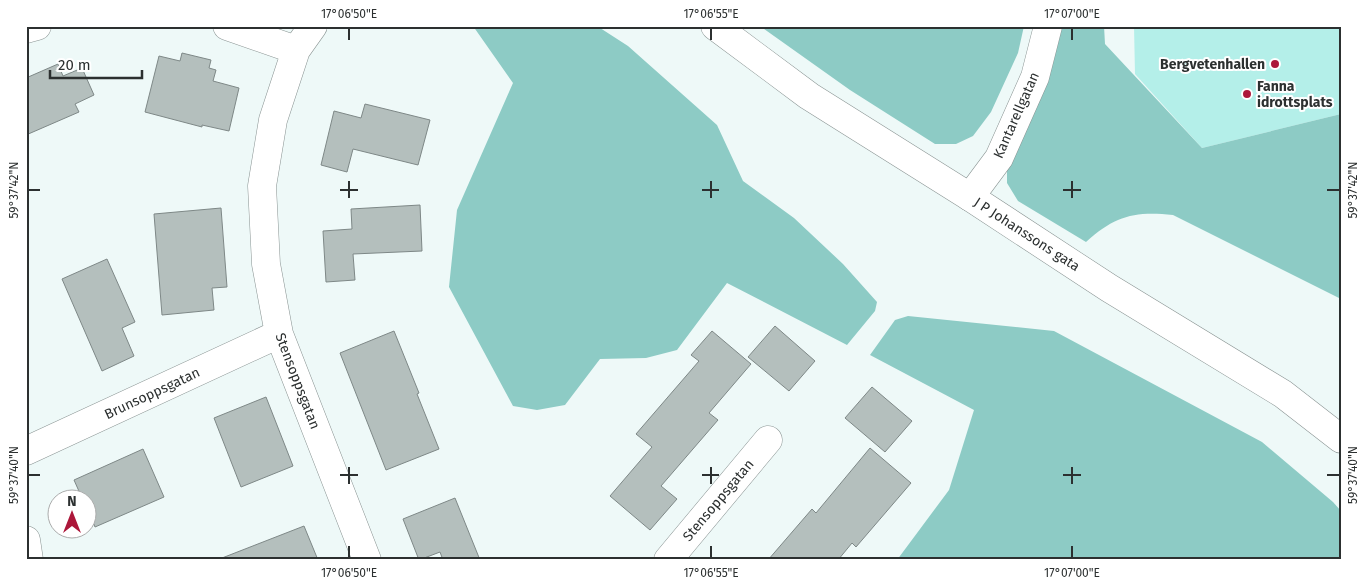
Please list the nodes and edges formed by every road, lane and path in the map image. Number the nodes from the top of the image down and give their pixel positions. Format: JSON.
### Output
{"nodes":[{"id":1,"x":36,"y":26,"type":"edge"},
{"id":2,"x":227,"y":26,"type":"edge"},
{"id":3,"x":313,"y":26,"type":"edge"},
{"id":4,"x":715,"y":26,"type":"edge"},
{"id":5,"x":1048,"y":26,"type":"edge"},
{"id":6,"x":26,"y":29,"type":"edge"},
{"id":7,"x":296,"y":50,"type":"junction"},
{"id":8,"x":970,"y":197,"type":"junction"},
{"id":9,"x":279,"y":334,"type":"junction"},
{"id":10,"x":1341,"y":439,"type":"edge"},
{"id":11,"x":768,"y":440,"type":"dead end"},
{"id":12,"x":26,"y":451,"type":"edge"},
{"id":13,"x":26,"y":540,"type":"edge"},
{"id":14,"x":28,"y":560,"type":"edge"},
{"id":15,"x":367,"y":560,"type":"edge"},
{"id":16,"x":668,"y":560,"type":"edge"}],
"edges":[{"from":1,"to":6,"type":"street"},
{"from":2,"to":7,"type":"street"},
{"from":3,"to":7,"type":"street","name":"Stensoppsgatan"},
{"from":4,"to":8,"type":"street","name":"J P Johanssons gata"},
{"from":5,"to":8,"type":"street","name":"Kantarellgatan"},
{"from":7,"to":9,"type":"street","name":"Stensoppsgatan"},
{"from":8,"to":10,"type":"street","name":"J P Johanssons gata"},
{"from":9,"to":12,"type":"street","name":"Brunsoppsgatan"},
{"from":9,"to":15,"type":"street","name":"Stensoppsgatan"},
{"from":11,"to":16,"type":"street","name":"Stensoppsgatan"},
{"from":13,"to":14,"type":"street"}]}
